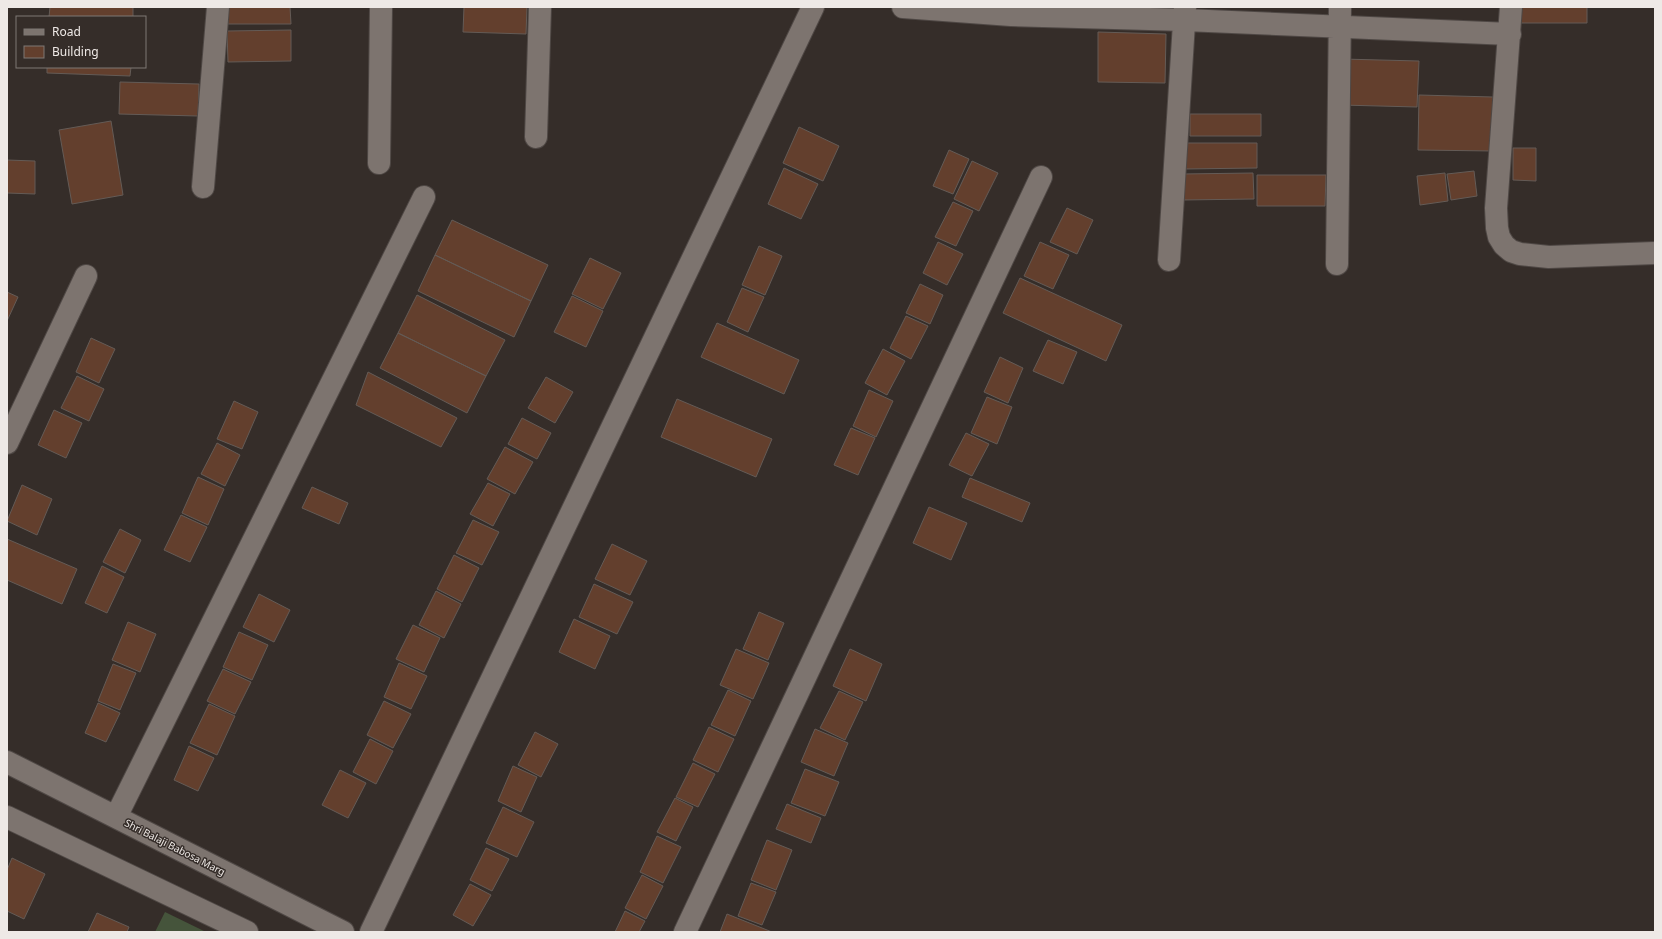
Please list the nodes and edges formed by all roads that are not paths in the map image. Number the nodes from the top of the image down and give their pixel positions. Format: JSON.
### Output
{"nodes":[{"id":1,"x":218,"y":7,"type":"edge"},
{"id":2,"x":381,"y":7,"type":"edge"},
{"id":3,"x":540,"y":7,"type":"edge"},
{"id":4,"x":813,"y":7,"type":"edge"},
{"id":5,"x":903,"y":7,"type":"edge"},
{"id":6,"x":1511,"y":7,"type":"edge"},
{"id":7,"x":1011,"y":11,"type":"edge"},
{"id":8,"x":1185,"y":14,"type":"edge"},
{"id":9,"x":1339,"y":17,"type":"edge"},
{"id":10,"x":1510,"y":34,"type":"junction"},
{"id":11,"x":536,"y":137,"type":"dead end"},
{"id":12,"x":379,"y":163,"type":"dead end"},
{"id":13,"x":1041,"y":177,"type":"dead end"},
{"id":14,"x":203,"y":187,"type":"dead end"},
{"id":15,"x":424,"y":197,"type":"dead end"},
{"id":16,"x":1655,"y":253,"type":"edge"},
{"id":17,"x":1170,"y":260,"type":"dead end"},
{"id":18,"x":1337,"y":264,"type":"dead end"},
{"id":19,"x":86,"y":276,"type":"dead end"},
{"id":20,"x":7,"y":443,"type":"edge"},
{"id":21,"x":7,"y":762,"type":"edge"},
{"id":22,"x":7,"y":817,"type":"edge"},
{"id":23,"x":116,"y":817,"type":"junction"},
{"id":24,"x":247,"y":932,"type":"edge"},
{"id":25,"x":343,"y":932,"type":"edge"},
{"id":26,"x":371,"y":932,"type":"edge"},
{"id":27,"x":684,"y":932,"type":"edge"}],
"edges":[{"from":1,"to":14,"type":"street"},
{"from":2,"to":12,"type":"street"},
{"from":3,"to":11,"type":"street"},
{"from":4,"to":26,"type":"street"},
{"from":5,"to":7,"type":"street"},
{"from":6,"to":10,"type":"street"},
{"from":7,"to":8,"type":"street"},
{"from":8,"to":9,"type":"street"},
{"from":8,"to":17,"type":"street"},
{"from":9,"to":10,"type":"street"},
{"from":9,"to":18,"type":"street"},
{"from":10,"to":16,"type":"street"},
{"from":13,"to":27,"type":"street"},
{"from":15,"to":23,"type":"street"},
{"from":19,"to":20,"type":"street"},
{"from":21,"to":23,"type":"street","name":"Shri Balaji Babosa Marg"},
{"from":22,"to":24,"type":"street"},
{"from":23,"to":25,"type":"street","name":"Shri Balaji Babosa Marg"}]}
